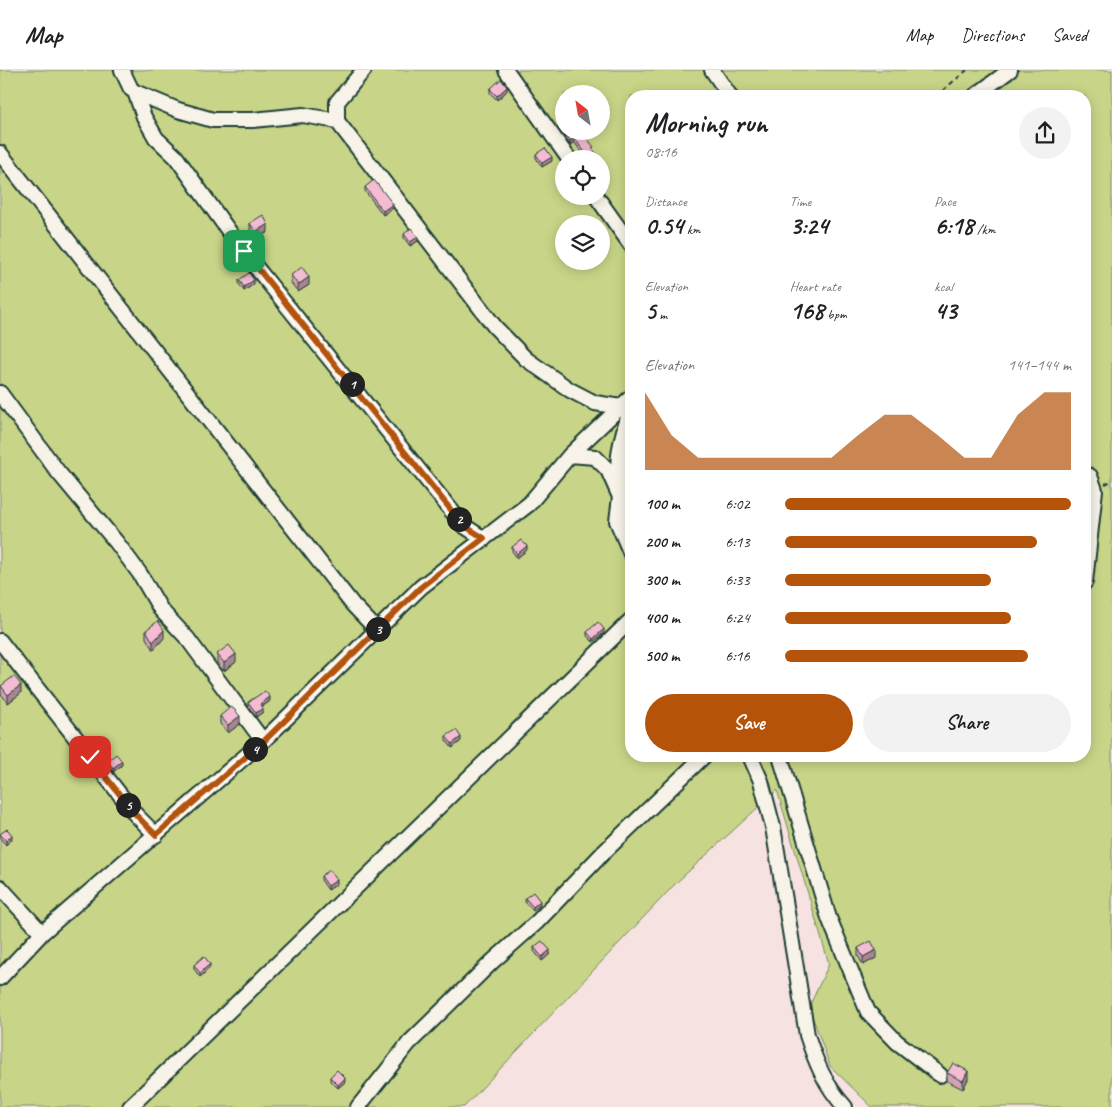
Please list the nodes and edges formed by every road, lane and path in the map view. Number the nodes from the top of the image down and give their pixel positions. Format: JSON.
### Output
{"nodes":[{"id":1,"x":122,"y":70,"type":"edge"},
{"id":2,"x":364,"y":70,"type":"edge"},
{"id":3,"x":506,"y":70,"type":"edge"},
{"id":4,"x":712,"y":70,"type":"edge"},
{"id":5,"x":967,"y":70,"type":"edge"},
{"id":6,"x":1010,"y":70,"type":"edge"},
{"id":7,"x":726,"y":90,"type":"edge"},
{"id":8,"x":943,"y":90,"type":"edge"},
{"id":9,"x":983,"y":90,"type":"edge"},
{"id":10,"x":135,"y":92,"type":"junction"},
{"id":11,"x":337,"y":120,"type":"junction"},
{"id":12,"x":564,"y":150,"type":"edge"},
{"id":13,"x":0,"y":153,"type":"edge"},
{"id":14,"x":602,"y":205,"type":"edge"},
{"id":15,"x":625,"y":237,"type":"edge"},
{"id":16,"x":1,"y":396,"type":"edge"},
{"id":17,"x":625,"y":407,"type":"edge"},
{"id":18,"x":625,"y":408,"type":"edge"},
{"id":19,"x":625,"y":414,"type":"edge"},
{"id":20,"x":619,"y":454,"type":"junction"},
{"id":21,"x":570,"y":455,"type":"junction"},
{"id":22,"x":625,"y":464,"type":"edge"},
{"id":23,"x":620,"y":497,"type":"junction"},
{"id":24,"x":625,"y":508,"type":"edge"},
{"id":25,"x":484,"y":538,"type":"junction"},
{"id":26,"x":625,"y":540,"type":"edge"},
{"id":27,"x":625,"y":626,"type":"edge"},
{"id":28,"x":377,"y":630,"type":"junction"},
{"id":29,"x":0,"y":641,"type":"edge"},
{"id":30,"x":263,"y":742,"type":"junction"},
{"id":31,"x":698,"y":762,"type":"edge"},
{"id":32,"x":753,"y":762,"type":"edge"},
{"id":33,"x":782,"y":762,"type":"edge"},
{"id":34,"x":156,"y":835,"type":"junction"},
{"id":35,"x":0,"y":887,"type":"edge"},
{"id":36,"x":42,"y":933,"type":"junction"},
{"id":37,"x":0,"y":978,"type":"edge"},
{"id":38,"x":940,"y":1075,"type":"dead end"},
{"id":39,"x":130,"y":1107,"type":"edge"},
{"id":40,"x":358,"y":1107,"type":"edge"},
{"id":41,"x":845,"y":1107,"type":"edge"}],
"edges":[{"from":1,"to":10,"type":"street"},
{"from":2,"to":11,"type":"street"},
{"from":3,"to":12,"type":"street"},
{"from":4,"to":7,"type":"street"},
{"from":5,"to":8,"type":"path"},
{"from":6,"to":9,"type":"street"},
{"from":10,"to":11,"type":"street"},
{"from":10,"to":25,"type":"street"},
{"from":11,"to":17,"type":"street"},
{"from":13,"to":28,"type":"street"},
{"from":14,"to":15,"type":"street"},
{"from":16,"to":30,"type":"street"},
{"from":18,"to":21,"type":"street"},
{"from":19,"to":20,"type":"street"},
{"from":20,"to":22,"type":"street"},
{"from":20,"to":23,"type":"street"},
{"from":21,"to":23,"type":"street"},
{"from":21,"to":25,"type":"street"},
{"from":23,"to":24,"type":"street"},
{"from":23,"to":26,"type":"street"},
{"from":25,"to":28,"type":"street"},
{"from":27,"to":39,"type":"street"},
{"from":28,"to":30,"type":"street"},
{"from":29,"to":34,"type":"street"},
{"from":30,"to":34,"type":"street"},
{"from":31,"to":40,"type":"street"},
{"from":32,"to":41,"type":"street"},
{"from":33,"to":38,"type":"street"},
{"from":34,"to":36,"type":"street"},
{"from":35,"to":36,"type":"street"},
{"from":36,"to":37,"type":"street"}]}
